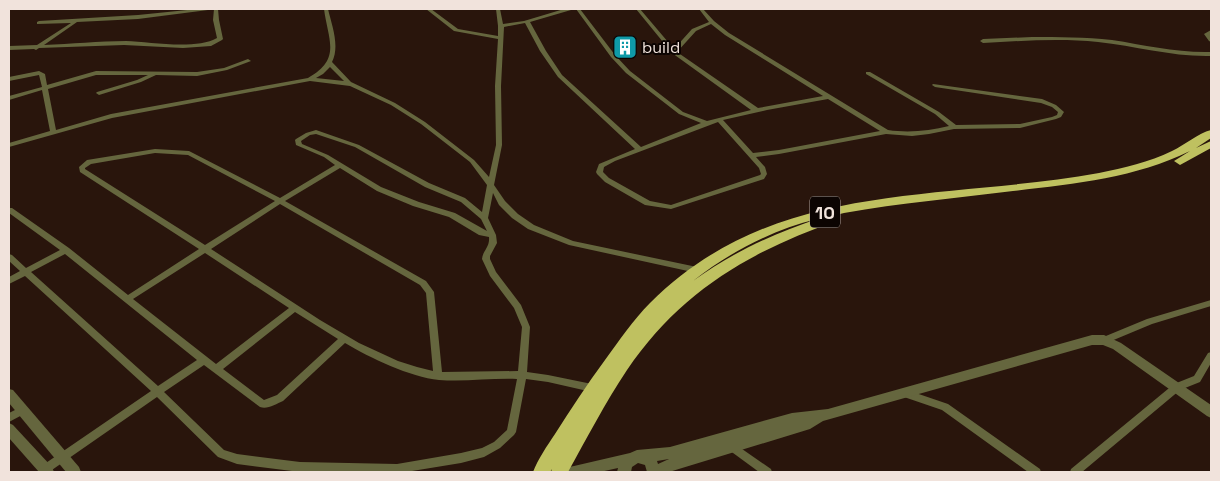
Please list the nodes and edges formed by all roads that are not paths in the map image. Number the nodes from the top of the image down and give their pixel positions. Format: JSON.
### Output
{"nodes":[{"id":1,"x":139,"y":9,"type":"edge"},
{"id":2,"x":208,"y":9,"type":"edge"},
{"id":3,"x":216,"y":9,"type":"edge"},
{"id":4,"x":326,"y":9,"type":"edge"},
{"id":5,"x":428,"y":9,"type":"edge"},
{"id":6,"x":498,"y":9,"type":"edge"},
{"id":7,"x":569,"y":9,"type":"edge"},
{"id":8,"x":578,"y":9,"type":"edge"},
{"id":9,"x":638,"y":9,"type":"edge"},
{"id":10,"x":700,"y":9,"type":"edge"},
{"id":11,"x":138,"y":17,"type":"junction"},
{"id":12,"x":76,"y":21,"type":"junction"},
{"id":13,"x":527,"y":22,"type":"junction"},
{"id":14,"x":712,"y":22,"type":"junction"},
{"id":15,"x":39,"y":23,"type":"dead end"},
{"id":16,"x":501,"y":26,"type":"junction"},
{"id":17,"x":1211,"y":32,"type":"edge"},
{"id":18,"x":501,"y":38,"type":"junction"},
{"id":19,"x":1211,"y":40,"type":"edge"},
{"id":20,"x":983,"y":41,"type":"dead end"},
{"id":21,"x":9,"y":48,"type":"edge"},
{"id":22,"x":36,"y":48,"type":"junction"},
{"id":23,"x":674,"y":52,"type":"junction"},
{"id":24,"x":1211,"y":54,"type":"edge"},
{"id":25,"x":248,"y":61,"type":"dead end"},
{"id":26,"x":330,"y":63,"type":"junction"},
{"id":27,"x":868,"y":73,"type":"dead end"},
{"id":28,"x":155,"y":74,"type":"junction"},
{"id":29,"x":9,"y":79,"type":"edge"},
{"id":30,"x":310,"y":79,"type":"junction"},
{"id":31,"x":351,"y":84,"type":"junction"},
{"id":32,"x":934,"y":85,"type":"dead end"},
{"id":33,"x":45,"y":88,"type":"junction"},
{"id":34,"x":99,"y":93,"type":"dead end"},
{"id":35,"x":828,"y":97,"type":"junction"},
{"id":36,"x":9,"y":98,"type":"edge"},
{"id":37,"x":756,"y":110,"type":"junction"},
{"id":38,"x":719,"y":119,"type":"junction"},
{"id":39,"x":706,"y":123,"type":"junction"},
{"id":40,"x":954,"y":127,"type":"junction"},
{"id":41,"x":53,"y":132,"type":"junction"},
{"id":42,"x":886,"y":132,"type":"junction"},
{"id":43,"x":1211,"y":133,"type":"edge"},
{"id":44,"x":1211,"y":144,"type":"edge"},
{"id":45,"x":9,"y":145,"type":"edge"},
{"id":46,"x":640,"y":149,"type":"junction"},
{"id":47,"x":751,"y":155,"type":"junction"},
{"id":48,"x":340,"y":165,"type":"junction"},
{"id":49,"x":492,"y":187,"type":"junction"},
{"id":50,"x":280,"y":201,"type":"junction"},
{"id":51,"x":9,"y":210,"type":"edge"},
{"id":52,"x":484,"y":218,"type":"junction"},
{"id":53,"x":492,"y":235,"type":"junction"},
{"id":54,"x":205,"y":249,"type":"junction"},
{"id":55,"x":66,"y":250,"type":"junction"},
{"id":56,"x":9,"y":257,"type":"edge"},
{"id":57,"x":697,"y":270,"type":"junction"},
{"id":58,"x":27,"y":271,"type":"junction"},
{"id":59,"x":9,"y":281,"type":"edge"},
{"id":60,"x":127,"y":299,"type":"junction"},
{"id":61,"x":1211,"y":303,"type":"edge"},
{"id":62,"x":295,"y":308,"type":"junction"},
{"id":63,"x":345,"y":338,"type":"junction"},
{"id":64,"x":1104,"y":340,"type":"junction"},
{"id":65,"x":1211,"y":356,"type":"edge"},
{"id":66,"x":204,"y":360,"type":"junction"},
{"id":67,"x":216,"y":369,"type":"junction"},
{"id":68,"x":522,"y":374,"type":"junction"},
{"id":69,"x":438,"y":376,"type":"junction"},
{"id":70,"x":1177,"y":387,"type":"junction"},
{"id":71,"x":592,"y":388,"type":"junction"},
{"id":72,"x":157,"y":391,"type":"junction"},
{"id":73,"x":906,"y":394,"type":"junction"},
{"id":74,"x":14,"y":404,"type":"edge"},
{"id":75,"x":1211,"y":412,"type":"edge"},
{"id":76,"x":819,"y":417,"type":"junction"},
{"id":77,"x":9,"y":418,"type":"edge"},
{"id":78,"x":9,"y":429,"type":"edge"},
{"id":79,"x":732,"y":447,"type":"junction"},
{"id":80,"x":61,"y":457,"type":"junction"},
{"id":81,"x":632,"y":463,"type":"edge"},
{"id":82,"x":397,"y":470,"type":"edge"},
{"id":83,"x":46,"y":471,"type":"edge"},
{"id":84,"x":578,"y":471,"type":"edge"},
{"id":85,"x":74,"y":472,"type":"edge"},
{"id":86,"x":541,"y":472,"type":"edge"},
{"id":87,"x":559,"y":472,"type":"edge"},
{"id":88,"x":654,"y":472,"type":"edge"},
{"id":89,"x":767,"y":472,"type":"edge"},
{"id":90,"x":1036,"y":472,"type":"edge"},
{"id":91,"x":1075,"y":472,"type":"edge"}],
"edges":[{"from":1,"to":11,"type":"street"},
{"from":2,"to":11,"type":"street"},
{"from":3,"to":22,"type":"street"},
{"from":4,"to":26,"type":"street"},
{"from":5,"to":18,"type":"street"},
{"from":6,"to":16,"type":"street"},
{"from":7,"to":13,"type":"street"},
{"from":8,"to":39,"type":"street"},
{"from":9,"to":23,"type":"street"},
{"from":10,"to":14,"type":"street"},
{"from":11,"to":12,"type":"street"},
{"from":12,"to":15,"type":"street"},
{"from":12,"to":22,"type":"street"},
{"from":13,"to":16,"type":"street"},
{"from":13,"to":46,"type":"street"},
{"from":14,"to":23,"type":"street"},
{"from":14,"to":35,"type":"street"},
{"from":16,"to":18,"type":"street"},
{"from":17,"to":19,"type":"street"},
{"from":18,"to":49,"type":"street"},
{"from":20,"to":24,"type":"street"},
{"from":21,"to":22,"type":"street"},
{"from":23,"to":37,"type":"street"},
{"from":25,"to":28,"type":"street"},
{"from":26,"to":30,"type":"street"},
{"from":26,"to":31,"type":"street"},
{"from":27,"to":40,"type":"street"},
{"from":28,"to":33,"type":"street"},
{"from":28,"to":34,"type":"street"},
{"from":29,"to":33,"type":"street"},
{"from":30,"to":31,"type":"street"},
{"from":30,"to":41,"type":"street"},
{"from":31,"to":49,"type":"street"},
{"from":32,"to":40,"type":"street"},
{"from":33,"to":36,"type":"street"},
{"from":33,"to":41,"type":"street"},
{"from":35,"to":37,"type":"street"},
{"from":35,"to":42,"type":"street"},
{"from":37,"to":38,"type":"street"},
{"from":38,"to":39,"type":"street"},
{"from":38,"to":47,"type":"street"},
{"from":39,"to":46,"type":"street"},
{"from":40,"to":42,"type":"street"},
{"from":41,"to":45,"type":"street"},
{"from":42,"to":47,"type":"street"},
{"from":43,"to":57,"type":"highway","number":"10"},
{"from":44,"to":87,"type":"highway","number":"10"},
{"from":46,"to":47,"type":"street"},
{"from":48,"to":50,"type":"street"},
{"from":48,"to":52,"type":"street"},
{"from":48,"to":53,"type":"street"},
{"from":49,"to":52,"type":"street"},
{"from":49,"to":57,"type":"street"},
{"from":50,"to":54,"type":"street"},
{"from":50,"to":54,"type":"street"},
{"from":50,"to":69,"type":"street"},
{"from":51,"to":55,"type":"street"},
{"from":52,"to":53,"type":"street"},
{"from":53,"to":68,"type":"street"},
{"from":54,"to":60,"type":"street"},
{"from":54,"to":62,"type":"street"},
{"from":55,"to":58,"type":"street"},
{"from":55,"to":60,"type":"street"},
{"from":56,"to":58,"type":"street"},
{"from":57,"to":71,"type":"highway","number":"10"},
{"from":58,"to":59,"type":"street"},
{"from":58,"to":72,"type":"street"},
{"from":60,"to":66,"type":"street"},
{"from":61,"to":64,"type":"street"},
{"from":62,"to":63,"type":"street"},
{"from":62,"to":67,"type":"street"},
{"from":63,"to":67,"type":"street"},
{"from":63,"to":69,"type":"street"},
{"from":64,"to":70,"type":"street"},
{"from":64,"to":73,"type":"street"},
{"from":65,"to":70,"type":"street"},
{"from":66,"to":67,"type":"street"},
{"from":66,"to":72,"type":"street"},
{"from":68,"to":69,"type":"street"},
{"from":68,"to":71,"type":"street"},
{"from":68,"to":82,"type":"street"},
{"from":70,"to":75,"type":"street"},
{"from":70,"to":91,"type":"street"},
{"from":71,"to":86,"type":"highway","number":"10"},
{"from":72,"to":80,"type":"street"},
{"from":72,"to":82,"type":"street"},
{"from":73,"to":76,"type":"street"},
{"from":73,"to":90,"type":"street"},
{"from":74,"to":77,"type":"street"},
{"from":74,"to":80,"type":"street"},
{"from":76,"to":79,"type":"street"},
{"from":76,"to":81,"type":"street"},
{"from":78,"to":83,"type":"street"},
{"from":79,"to":88,"type":"street"},
{"from":79,"to":89,"type":"street"},
{"from":80,"to":83,"type":"street"},
{"from":80,"to":85,"type":"street"},
{"from":81,"to":84,"type":"street"},
{"from":81,"to":88,"type":"street"}]}
